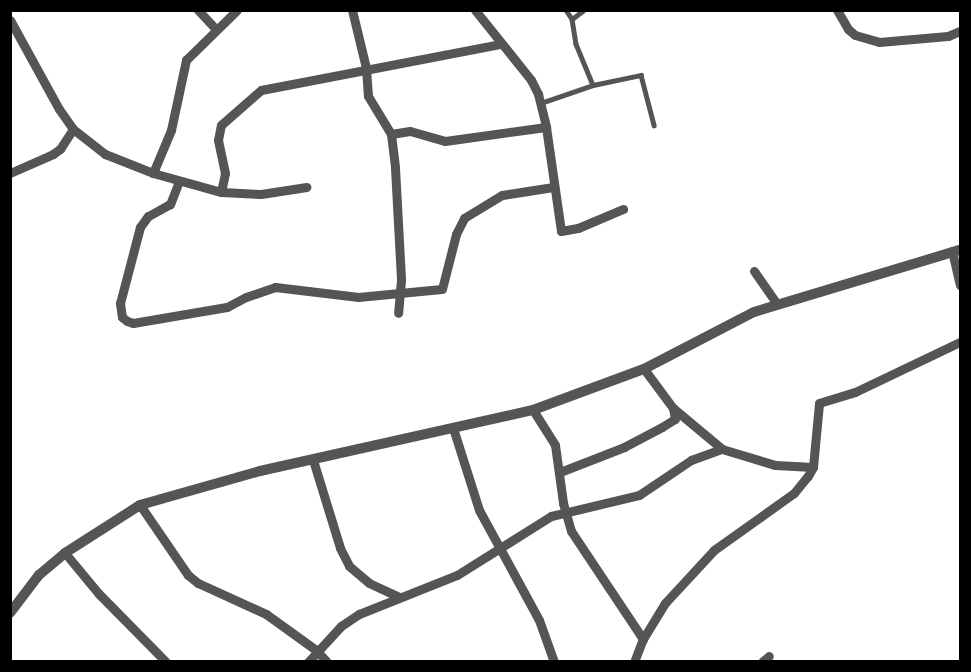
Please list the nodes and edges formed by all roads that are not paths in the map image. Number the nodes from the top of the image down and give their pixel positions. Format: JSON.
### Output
{"nodes":[{"id":1,"x":198,"y":10,"type":"edge"},
{"id":2,"x":237,"y":10,"type":"edge"},
{"id":3,"x":352,"y":10,"type":"edge"},
{"id":4,"x":476,"y":10,"type":"edge"},
{"id":5,"x":566,"y":10,"type":"edge"},
{"id":6,"x":584,"y":10,"type":"edge"},
{"id":7,"x":837,"y":10,"type":"edge"},
{"id":8,"x":572,"y":19,"type":"junction"},
{"id":9,"x":10,"y":20,"type":"edge"},
{"id":10,"x":216,"y":29,"type":"junction"},
{"id":11,"x":960,"y":31,"type":"edge"},
{"id":12,"x":501,"y":44,"type":"junction"},
{"id":13,"x":366,"y":68,"type":"junction"},
{"id":14,"x":593,"y":86,"type":"junction"},
{"id":15,"x":541,"y":103,"type":"junction"},
{"id":16,"x":654,"y":125,"type":"dead end"},
{"id":17,"x":546,"y":128,"type":"junction"},
{"id":18,"x":73,"y":129,"type":"junction"},
{"id":19,"x":391,"y":134,"type":"junction"},
{"id":20,"x":10,"y":172,"type":"edge"},
{"id":21,"x":153,"y":173,"type":"junction"},
{"id":22,"x":179,"y":181,"type":"junction"},
{"id":23,"x":306,"y":187,"type":"dead end"},
{"id":24,"x":553,"y":187,"type":"junction"},
{"id":25,"x":221,"y":192,"type":"junction"},
{"id":26,"x":623,"y":209,"type":"dead end"},
{"id":27,"x":956,"y":251,"type":"edge"},
{"id":28,"x":754,"y":271,"type":"dead end"},
{"id":29,"x":960,"y":285,"type":"edge"},
{"id":30,"x":400,"y":292,"type":"junction"},
{"id":31,"x":777,"y":304,"type":"junction"},
{"id":32,"x":398,"y":313,"type":"dead end"},
{"id":33,"x":960,"y":342,"type":"edge"},
{"id":34,"x":644,"y":369,"type":"junction"},
{"id":35,"x":673,"y":408,"type":"junction"},
{"id":36,"x":533,"y":410,"type":"junction"},
{"id":37,"x":453,"y":428,"type":"junction"},
{"id":38,"x":722,"y":448,"type":"junction"},
{"id":39,"x":313,"y":460,"type":"junction"},
{"id":40,"x":813,"y":467,"type":"junction"},
{"id":41,"x":560,"y":472,"type":"junction"},
{"id":42,"x":140,"y":505,"type":"junction"},
{"id":43,"x":566,"y":512,"type":"junction"},
{"id":44,"x":499,"y":547,"type":"junction"},
{"id":45,"x":65,"y":553,"type":"junction"},
{"id":46,"x":399,"y":597,"type":"junction"},
{"id":47,"x":10,"y":613,"type":"edge"},
{"id":48,"x":643,"y":639,"type":"junction"},
{"id":49,"x":316,"y":650,"type":"junction"},
{"id":50,"x":162,"y":660,"type":"edge"},
{"id":51,"x":308,"y":662,"type":"edge"},
{"id":52,"x":327,"y":662,"type":"edge"},
{"id":53,"x":554,"y":662,"type":"edge"},
{"id":54,"x":634,"y":662,"type":"edge"}],
"edges":[{"from":1,"to":10,"type":"street"},
{"from":2,"to":10,"type":"street"},
{"from":3,"to":13,"type":"street"},
{"from":4,"to":12,"type":"street"},
{"from":5,"to":8,"type":"lane"},
{"from":6,"to":8,"type":"lane"},
{"from":7,"to":11,"type":"street"},
{"from":8,"to":14,"type":"lane"},
{"from":9,"to":18,"type":"street"},
{"from":10,"to":21,"type":"street"},
{"from":12,"to":13,"type":"street"},
{"from":12,"to":15,"type":"street"},
{"from":13,"to":19,"type":"street"},
{"from":13,"to":25,"type":"street"},
{"from":14,"to":15,"type":"lane"},
{"from":14,"to":16,"type":"lane"},
{"from":15,"to":17,"type":"street"},
{"from":17,"to":19,"type":"street"},
{"from":17,"to":24,"type":"street"},
{"from":18,"to":20,"type":"street"},
{"from":18,"to":21,"type":"street"},
{"from":19,"to":30,"type":"street"},
{"from":21,"to":22,"type":"street"},
{"from":22,"to":25,"type":"street"},
{"from":22,"to":30,"type":"street"},
{"from":23,"to":25,"type":"street"},
{"from":24,"to":26,"type":"street"},
{"from":24,"to":30,"type":"street"},
{"from":27,"to":29,"type":"street"},
{"from":27,"to":31,"type":"street"},
{"from":28,"to":31,"type":"street"},
{"from":30,"to":32,"type":"street"},
{"from":31,"to":34,"type":"street"},
{"from":33,"to":40,"type":"street"},
{"from":34,"to":35,"type":"street"},
{"from":34,"to":36,"type":"street"},
{"from":35,"to":38,"type":"street"},
{"from":35,"to":41,"type":"street"},
{"from":36,"to":37,"type":"street"},
{"from":36,"to":41,"type":"street"},
{"from":37,"to":39,"type":"street"},
{"from":37,"to":44,"type":"street"},
{"from":38,"to":40,"type":"street"},
{"from":38,"to":43,"type":"street"},
{"from":39,"to":42,"type":"street"},
{"from":39,"to":46,"type":"street"},
{"from":40,"to":48,"type":"street"},
{"from":41,"to":43,"type":"street"},
{"from":42,"to":45,"type":"street"},
{"from":42,"to":49,"type":"street"},
{"from":43,"to":44,"type":"street"},
{"from":43,"to":48,"type":"street"},
{"from":44,"to":46,"type":"street"},
{"from":44,"to":53,"type":"street"},
{"from":45,"to":47,"type":"street"},
{"from":45,"to":50,"type":"street"},
{"from":46,"to":49,"type":"street"},
{"from":48,"to":54,"type":"street"},
{"from":49,"to":51,"type":"street"},
{"from":49,"to":52,"type":"street"}]}
